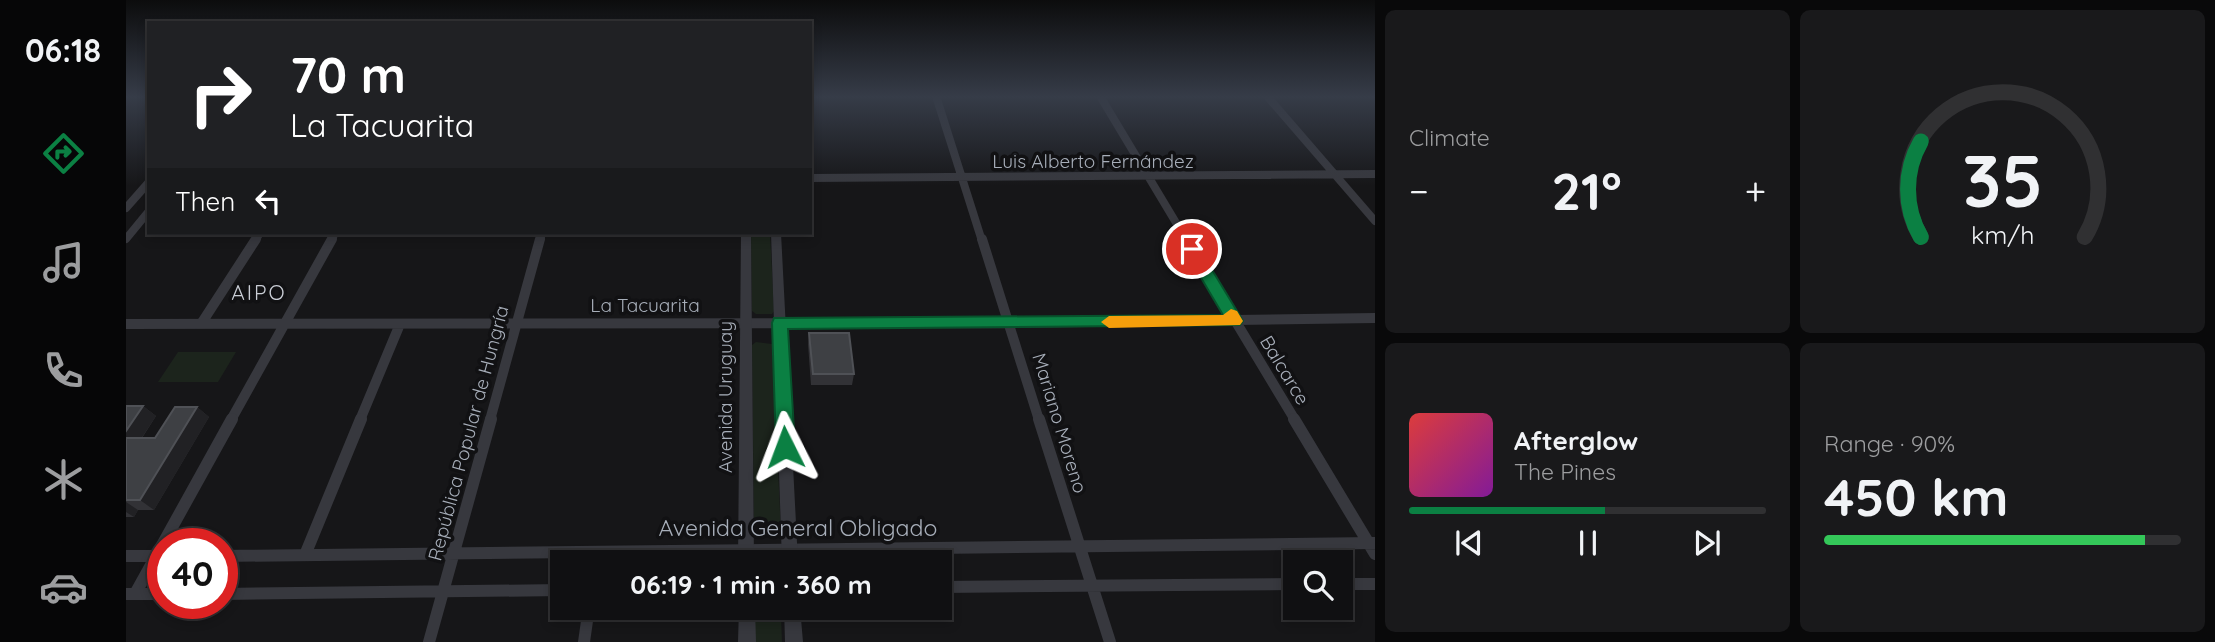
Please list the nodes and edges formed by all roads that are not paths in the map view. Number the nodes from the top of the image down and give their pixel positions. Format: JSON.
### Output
{"nodes":[{"id":1,"x":946,"y":126,"type":"edge"},
{"id":2,"x":1118,"y":126,"type":"edge"},
{"id":3,"x":1293,"y":126,"type":"edge"},
{"id":4,"x":1375,"y":174,"type":"edge"},
{"id":5,"x":1335,"y":175,"type":"junction"},
{"id":6,"x":963,"y":176,"type":"junction"},
{"id":7,"x":1149,"y":177,"type":"junction"},
{"id":8,"x":812,"y":178,"type":"edge"},
{"id":9,"x":147,"y":184,"type":"edge"},
{"id":10,"x":126,"y":208,"type":"edge"},
{"id":11,"x":147,"y":213,"type":"edge"},
{"id":12,"x":1375,"y":221,"type":"edge"},
{"id":13,"x":259,"y":235,"type":"edge"},
{"id":14,"x":334,"y":235,"type":"edge"},
{"id":15,"x":541,"y":235,"type":"edge"},
{"id":16,"x":746,"y":235,"type":"edge"},
{"id":17,"x":776,"y":235,"type":"edge"},
{"id":18,"x":126,"y":239,"type":"edge"},
{"id":19,"x":1375,"y":317,"type":"edge"},
{"id":20,"x":1235,"y":321,"type":"junction"},
{"id":21,"x":516,"y":323,"type":"junction"},
{"id":22,"x":746,"y":323,"type":"junction"},
{"id":23,"x":780,"y":323,"type":"junction"},
{"id":24,"x":1010,"y":323,"type":"junction"},
{"id":25,"x":126,"y":324,"type":"edge"},
{"id":26,"x":201,"y":324,"type":"junction"},
{"id":27,"x":284,"y":324,"type":"junction"},
{"id":28,"x":400,"y":324,"type":"junction"},
{"id":29,"x":174,"y":528,"type":"edge"},
{"id":30,"x":1373,"y":546,"type":"edge"},
{"id":31,"x":1080,"y":547,"type":"junction"},
{"id":32,"x":746,"y":550,"type":"edge"},
{"id":33,"x":790,"y":550,"type":"edge"},
{"id":34,"x":952,"y":551,"type":"edge"},
{"id":35,"x":452,"y":554,"type":"junction"},
{"id":36,"x":550,"y":554,"type":"edge"},
{"id":37,"x":304,"y":555,"type":"junction"},
{"id":38,"x":126,"y":556,"type":"edge"},
{"id":39,"x":147,"y":556,"type":"edge"},
{"id":40,"x":238,"y":556,"type":"edge"},
{"id":41,"x":147,"y":572,"type":"edge"},
{"id":42,"x":1283,"y":584,"type":"edge"},
{"id":43,"x":1353,"y":584,"type":"edge"},
{"id":44,"x":1375,"y":584,"type":"edge"},
{"id":45,"x":1092,"y":586,"type":"junction"},
{"id":46,"x":952,"y":587,"type":"edge"},
{"id":47,"x":550,"y":590,"type":"edge"},
{"id":48,"x":442,"y":592,"type":"junction"},
{"id":49,"x":130,"y":594,"type":"edge"},
{"id":50,"x":238,"y":594,"type":"edge"},
{"id":51,"x":587,"y":620,"type":"edge"},
{"id":52,"x":747,"y":620,"type":"edge"},
{"id":53,"x":793,"y":620,"type":"edge"},
{"id":54,"x":429,"y":642,"type":"edge"},
{"id":55,"x":584,"y":642,"type":"edge"},
{"id":56,"x":747,"y":642,"type":"edge"},
{"id":57,"x":794,"y":642,"type":"edge"},
{"id":58,"x":1110,"y":642,"type":"edge"}],
"edges":[{"from":1,"to":6,"type":"street","name":"Mariano Moreno"},
{"from":2,"to":7,"type":"street","name":"Balcarce"},
{"from":3,"to":5,"type":"street"},
{"from":4,"to":5,"type":"street","name":"Luis Alberto Fernández"},
{"from":5,"to":7,"type":"street","name":"Luis Alberto Fernández"},
{"from":5,"to":12,"type":"street"},
{"from":6,"to":7,"type":"street","name":"Luis Alberto Fernández"},
{"from":6,"to":8,"type":"street","name":"Luis Alberto Fernández"},
{"from":6,"to":24,"type":"street","name":"Mariano Moreno"},
{"from":7,"to":20,"type":"street","name":"Balcarce"},
{"from":9,"to":10,"type":"street"},
{"from":11,"to":18,"type":"street"},
{"from":13,"to":26,"type":"street"},
{"from":14,"to":27,"type":"street"},
{"from":15,"to":21,"type":"street","name":"República Popular de Hungría"},
{"from":16,"to":22,"type":"street","name":"Avenida Uruguay"},
{"from":17,"to":23,"type":"street"},
{"from":19,"to":20,"type":"street","name":"La Tacuarita"},
{"from":20,"to":24,"type":"street","name":"La Tacuarita"},
{"from":20,"to":30,"type":"street","name":"Balcarce"},
{"from":21,"to":22,"type":"street","name":"La Tacuarita"},
{"from":21,"to":28,"type":"street","name":"La Tacuarita"},
{"from":21,"to":35,"type":"street","name":"República Popular de Hungría"},
{"from":22,"to":23,"type":"street","name":"La Tacuarita"},
{"from":22,"to":32,"type":"street","name":"Avenida Uruguay"},
{"from":23,"to":24,"type":"street","name":"La Tacuarita"},
{"from":23,"to":33,"type":"street"},
{"from":24,"to":31,"type":"street","name":"Mariano Moreno"},
{"from":25,"to":26,"type":"street","name":"La Tacuarita"},
{"from":26,"to":27,"type":"street","name":"La Tacuarita"},
{"from":27,"to":28,"type":"street","name":"La Tacuarita"},
{"from":27,"to":29,"type":"street"},
{"from":28,"to":37,"type":"street"},
{"from":30,"to":31,"type":"street","name":"Avenida General Obligado"},
{"from":31,"to":34,"type":"street","name":"Avenida General Obligado"},
{"from":31,"to":45,"type":"street","name":"Mariano Moreno"},
{"from":35,"to":36,"type":"street","name":"Avenida General Obligado"},
{"from":35,"to":37,"type":"street","name":"Avenida General Obligado"},
{"from":35,"to":48,"type":"street","name":"República Popular de Hungría"},
{"from":37,"to":40,"type":"street","name":"Avenida General Obligado"},
{"from":38,"to":39,"type":"street"},
{"from":41,"to":49,"type":"street"},
{"from":42,"to":45,"type":"street"},
{"from":43,"to":44,"type":"street"},
{"from":45,"to":46,"type":"street"},
{"from":45,"to":58,"type":"street","name":"Mariano Moreno"},
{"from":47,"to":48,"type":"street"},
{"from":48,"to":50,"type":"street"},
{"from":48,"to":54,"type":"street","name":"República Popular de Hungría"},
{"from":51,"to":55,"type":"street"},
{"from":52,"to":56,"type":"street"},
{"from":53,"to":57,"type":"street"}]}
